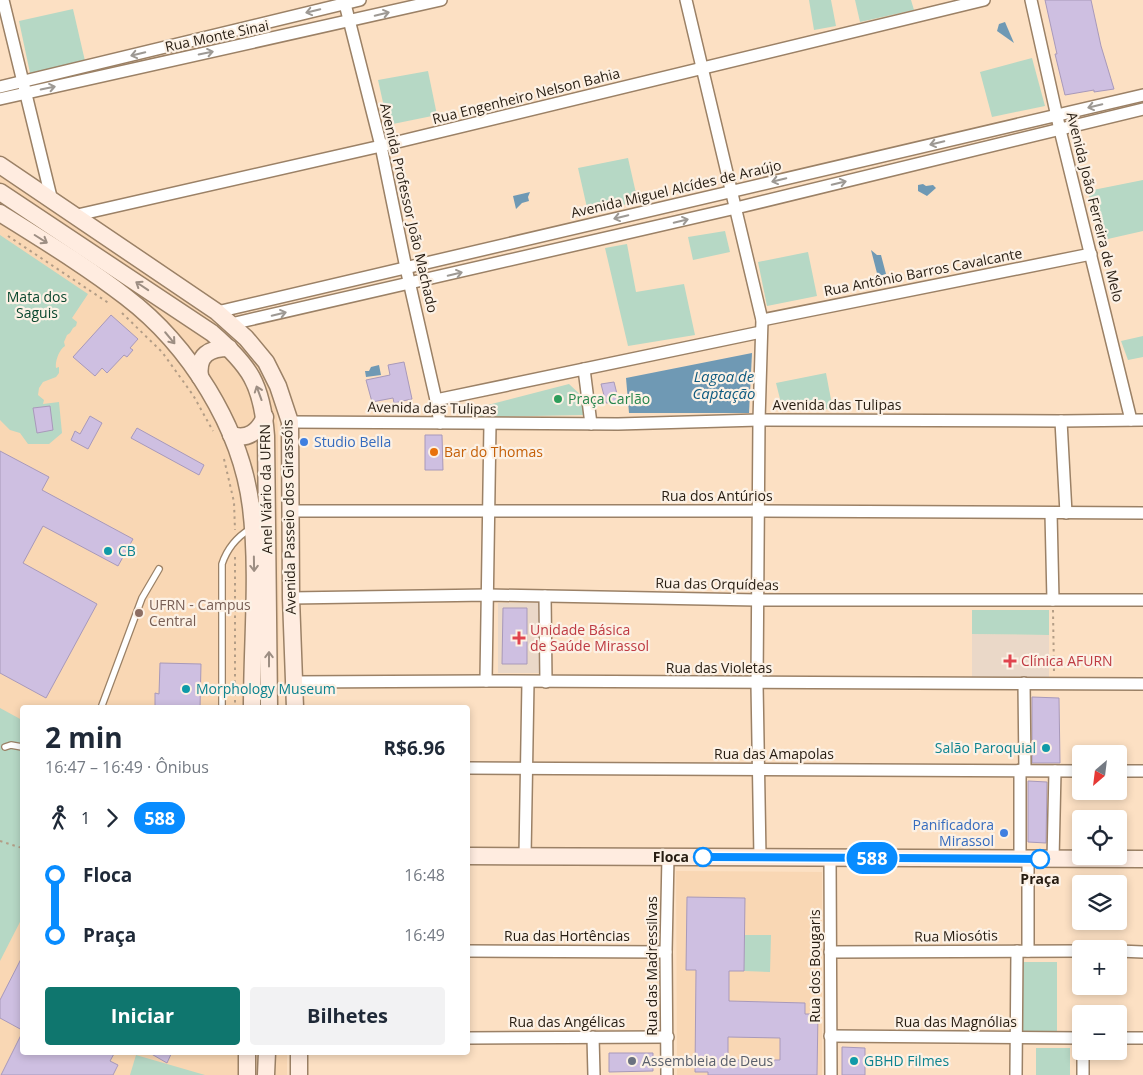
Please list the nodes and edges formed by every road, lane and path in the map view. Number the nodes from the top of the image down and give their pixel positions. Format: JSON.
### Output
{"nodes":[{"id":1,"x":3,"y":0,"type":"edge"},
{"id":2,"x":360,"y":0,"type":"edge"},
{"id":3,"x":441,"y":0,"type":"edge"},
{"id":4,"x":686,"y":0,"type":"edge"},
{"id":5,"x":984,"y":0,"type":"edge"},
{"id":6,"x":1031,"y":0,"type":"edge"},
{"id":7,"x":345,"y":2,"type":"edge"},
{"id":8,"x":350,"y":22,"type":"junction"},
{"id":9,"x":702,"y":68,"type":"junction"},
{"id":10,"x":24,"y":81,"type":"junction"},
{"id":11,"x":0,"y":87,"type":"edge"},
{"id":12,"x":27,"y":93,"type":"junction"},
{"id":13,"x":1143,"y":95,"type":"edge"},
{"id":14,"x":0,"y":99,"type":"edge"},
{"id":15,"x":1143,"y":109,"type":"edge"},
{"id":16,"x":1057,"y":115,"type":"junction"},
{"id":17,"x":1060,"y":130,"type":"junction"},
{"id":18,"x":381,"y":146,"type":"junction"},
{"id":19,"x":0,"y":165,"type":"edge"},
{"id":20,"x":731,"y":191,"type":"junction"},
{"id":21,"x":0,"y":192,"type":"edge"},
{"id":22,"x":52,"y":201,"type":"junction"},
{"id":23,"x":736,"y":208,"type":"junction"},
{"id":24,"x":0,"y":213,"type":"edge"},
{"id":25,"x":73,"y":216,"type":"junction"},
{"id":26,"x":8,"y":235,"type":"dead end"},
{"id":27,"x":1091,"y":254,"type":"junction"},
{"id":28,"x":406,"y":268,"type":"junction"},
{"id":29,"x":410,"y":284,"type":"junction"},
{"id":30,"x":217,"y":312,"type":"junction"},
{"id":31,"x":762,"y":320,"type":"junction"},
{"id":32,"x":232,"y":324,"type":"junction"},
{"id":33,"x":761,"y":332,"type":"junction"},
{"id":34,"x":229,"y":348,"type":"junction"},
{"id":35,"x":584,"y":369,"type":"junction"},
{"id":36,"x":200,"y":377,"type":"junction"},
{"id":37,"x":436,"y":400,"type":"junction"},
{"id":38,"x":265,"y":417,"type":"junction"},
{"id":39,"x":759,"y":420,"type":"junction"},
{"id":40,"x":1131,"y":420,"type":"junction"},
{"id":41,"x":1143,"y":420,"type":"edge"},
{"id":42,"x":290,"y":422,"type":"junction"},
{"id":43,"x":1061,"y":422,"type":"junction"},
{"id":44,"x":440,"y":423,"type":"junction"},
{"id":45,"x":490,"y":424,"type":"junction"},
{"id":46,"x":591,"y":424,"type":"junction"},
{"id":47,"x":215,"y":426,"type":"dead end"},
{"id":48,"x":222,"y":435,"type":"junction"},
{"id":49,"x":223,"y":455,"type":"dead end"},
{"id":50,"x":291,"y":511,"type":"junction"},
{"id":51,"x":489,"y":511,"type":"junction"},
{"id":52,"x":758,"y":511,"type":"junction"},
{"id":53,"x":1051,"y":513,"type":"junction"},
{"id":54,"x":1066,"y":513,"type":"junction"},
{"id":55,"x":1143,"y":513,"type":"edge"},
{"id":56,"x":252,"y":528,"type":"junction"},
{"id":57,"x":235,"y":541,"type":"junction"},
{"id":58,"x":159,"y":569,"type":"dead end"},
{"id":59,"x":488,"y":595,"type":"junction"},
{"id":60,"x":545,"y":596,"type":"junction"},
{"id":61,"x":291,"y":598,"type":"junction"},
{"id":62,"x":757,"y":600,"type":"junction"},
{"id":63,"x":1053,"y":600,"type":"junction"},
{"id":64,"x":1143,"y":600,"type":"edge"},
{"id":65,"x":486,"y":681,"type":"junction"},
{"id":66,"x":294,"y":682,"type":"junction"},
{"id":67,"x":528,"y":682,"type":"junction"},
{"id":68,"x":546,"y":682,"type":"junction"},
{"id":69,"x":1024,"y":683,"type":"junction"},
{"id":70,"x":1054,"y":683,"type":"junction"},
{"id":71,"x":757,"y":684,"type":"junction"},
{"id":72,"x":1143,"y":684,"type":"edge"},
{"id":73,"x":102,"y":705,"type":"edge"},
{"id":74,"x":222,"y":705,"type":"edge"},
{"id":75,"x":235,"y":705,"type":"edge"},
{"id":76,"x":252,"y":705,"type":"edge"},
{"id":77,"x":269,"y":705,"type":"edge"},
{"id":78,"x":295,"y":705,"type":"edge"},
{"id":79,"x":20,"y":746,"type":"edge"},
{"id":80,"x":5,"y":748,"type":"dead end"},
{"id":81,"x":470,"y":768,"type":"edge"},
{"id":82,"x":527,"y":768,"type":"junction"},
{"id":83,"x":758,"y":769,"type":"junction"},
{"id":84,"x":1022,"y":770,"type":"junction"},
{"id":85,"x":1055,"y":771,"type":"junction"},
{"id":86,"x":1072,"y":771,"type":"edge"},
{"id":87,"x":1128,"y":771,"type":"edge"},
{"id":88,"x":1143,"y":771,"type":"edge"},
{"id":89,"x":0,"y":841,"type":"edge"},
{"id":90,"x":20,"y":847,"type":"edge"},
{"id":91,"x":470,"y":856,"type":"edge"},
{"id":92,"x":525,"y":856,"type":"junction"},
{"id":93,"x":668,"y":857,"type":"junction"},
{"id":94,"x":760,"y":857,"type":"junction"},
{"id":95,"x":830,"y":857,"type":"junction"},
{"id":96,"x":1024,"y":859,"type":"junction"},
{"id":97,"x":1053,"y":859,"type":"junction"},
{"id":98,"x":1143,"y":859,"type":"edge"},
{"id":99,"x":470,"y":951,"type":"edge"},
{"id":100,"x":1022,"y":951,"type":"junction"},
{"id":101,"x":1072,"y":951,"type":"edge"},
{"id":102,"x":1127,"y":951,"type":"edge"},
{"id":103,"x":666,"y":952,"type":"junction"},
{"id":104,"x":830,"y":952,"type":"junction"},
{"id":105,"x":1143,"y":952,"type":"edge"},
{"id":106,"x":830,"y":1036,"type":"junction"},
{"id":107,"x":593,"y":1037,"type":"junction"},
{"id":108,"x":668,"y":1037,"type":"junction"},
{"id":109,"x":1016,"y":1037,"type":"junction"},
{"id":110,"x":470,"y":1038,"type":"edge"},
{"id":111,"x":1072,"y":1038,"type":"edge"},
{"id":112,"x":1127,"y":1038,"type":"edge"},
{"id":113,"x":1143,"y":1038,"type":"edge"},
{"id":114,"x":247,"y":1055,"type":"edge"},
{"id":115,"x":266,"y":1055,"type":"edge"},
{"id":116,"x":299,"y":1055,"type":"edge"},
{"id":117,"x":1083,"y":1060,"type":"edge"},
{"id":118,"x":247,"y":1075,"type":"edge"},
{"id":119,"x":266,"y":1075,"type":"edge"},
{"id":120,"x":299,"y":1075,"type":"edge"},
{"id":121,"x":594,"y":1075,"type":"edge"},
{"id":122,"x":667,"y":1075,"type":"edge"},
{"id":123,"x":831,"y":1075,"type":"edge"},
{"id":124,"x":1016,"y":1075,"type":"edge"},
{"id":125,"x":1083,"y":1075,"type":"edge"}],
"edges":[{"from":1,"to":10,"type":"street"},
{"from":2,"to":7,"type":"street","name":"Rua Monte Sinai"},
{"from":8,"to":3,"type":"street","name":"Rua Monte Sinai","one_way":true},
{"from":4,"to":9,"type":"street"},
{"from":5,"to":9,"type":"street","name":"Rua Engenheiro Nelson Bahia"},
{"from":6,"to":16,"type":"street","name":"Avenida João Ferreira de Melo"},
{"from":7,"to":8,"type":"street","name":"Avenida Professor João Machado"},
{"from":7,"to":10,"type":"street","name":"Rua Monte Sinai","one_way":true},
{"from":12,"to":8,"type":"street","name":"Rua Monte Sinai","one_way":true},
{"from":8,"to":18,"type":"street","name":"Avenida Professor João Machado"},
{"from":9,"to":18,"type":"street","name":"Rua Engenheiro Nelson Bahia"},
{"from":9,"to":20,"type":"street"},
{"from":10,"to":11,"type":"street","name":"Rua Monte Sinai"},
{"from":10,"to":12,"type":"street"},
{"from":12,"to":14,"type":"street","name":"Rua Monte Sinai"},
{"from":12,"to":22,"type":"street"},
{"from":13,"to":16,"type":"street","name":"Avenida Miguel Alcídes de Araújo","one_way":true},
{"from":15,"to":17,"type":"street"},
{"from":16,"to":17,"type":"street","name":"Avenida João Ferreira de Melo"},
{"from":16,"to":20,"type":"street","name":"Avenida Miguel Alcídes de Araújo","one_way":true},
{"from":23,"to":17,"type":"street","one_way":true},
{"from":17,"to":27,"type":"street","name":"Avenida João Ferreira de Melo"},
{"from":18,"to":25,"type":"street","name":"Rua Engenheiro Nelson Bahia"},
{"from":18,"to":28,"type":"street","name":"Avenida Professor João Machado"},
{"from":19,"to":22,"type":"main road","name":"Avenida Passeio dos Girassóis"},
{"from":20,"to":23,"type":"street"},
{"from":20,"to":28,"type":"street","name":"Avenida Miguel Alcídes de Araújo","one_way":true},
{"from":34,"to":21,"type":"main road","name":"Anel Viário da UFRN","one_way":true},
{"from":22,"to":25,"type":"main road","name":"Avenida Passeio dos Girassóis"},
{"from":29,"to":23,"type":"street","one_way":true},
{"from":23,"to":31,"type":"street"},
{"from":24,"to":36,"type":"main road","name":"Anel Viário da UFRN","one_way":true},
{"from":25,"to":30,"type":"main road","name":"Avenida Passeio dos Girassóis"},
{"from":26,"to":48,"type":"path"},
{"from":27,"to":31,"type":"street","name":"Rua Antônio Barros Cavalcante"},
{"from":27,"to":40,"type":"street","name":"Avenida João Ferreira de Melo"},
{"from":28,"to":29,"type":"street","name":"Avenida Professor João Machado"},
{"from":28,"to":30,"type":"street","name":"Avenida Miguel Alcídes de Araújo"},
{"from":32,"to":29,"type":"street","one_way":true},
{"from":29,"to":37,"type":"street","name":"Avenida Professor João Machado"},
{"from":30,"to":32,"type":"main road","name":"Avenida Passeio dos Girassóis"},
{"from":31,"to":33,"type":"street"},
{"from":32,"to":42,"type":"main road","name":"Avenida Passeio dos Girassóis"},
{"from":33,"to":35,"type":"street"},
{"from":33,"to":39,"type":"street"},
{"from":34,"to":36,"type":"main road"},
{"from":38,"to":34,"type":"main road","name":"Anel Viário da UFRN","one_way":true},
{"from":35,"to":37,"type":"street"},
{"from":35,"to":46,"type":"street"},
{"from":36,"to":48,"type":"main road","name":"Anel Viário da UFRN"},
{"from":37,"to":44,"type":"street","name":"Avenida Professor João Machado"},
{"from":38,"to":48,"type":"main road"},
{"from":77,"to":38,"type":"main road","name":"Anel Viário da UFRN","one_way":true},
{"from":39,"to":43,"type":"street","name":"Avenida das Tulipas"},
{"from":39,"to":46,"type":"street","name":"Avenida das Tulipas"},
{"from":39,"to":52,"type":"street"},
{"from":40,"to":41,"type":"street","name":"Avenida das Tulipas"},
{"from":40,"to":43,"type":"street","name":"Avenida das Tulipas"},
{"from":42,"to":44,"type":"street","name":"Avenida das Tulipas"},
{"from":42,"to":50,"type":"main road","name":"Avenida Passeio dos Girassóis"},
{"from":43,"to":54,"type":"street"},
{"from":44,"to":45,"type":"street","name":"Avenida das Tulipas"},
{"from":45,"to":46,"type":"street","name":"Avenida das Tulipas"},
{"from":45,"to":51,"type":"street"},
{"from":47,"to":48,"type":"path"},
{"from":48,"to":56,"type":"main road","name":"Anel Viário da UFRN"},
{"from":49,"to":57,"type":"path"},
{"from":50,"to":51,"type":"street","name":"Rua dos Antúrios"},
{"from":50,"to":61,"type":"main road","name":"Avenida Passeio dos Girassóis"},
{"from":51,"to":52,"type":"street","name":"Rua dos Antúrios"},
{"from":51,"to":59,"type":"street"},
{"from":52,"to":53,"type":"street","name":"Rua dos Antúrios"},
{"from":52,"to":62,"type":"street"},
{"from":53,"to":54,"type":"street","name":"Rua dos Antúrios"},
{"from":53,"to":63,"type":"street"},
{"from":54,"to":55,"type":"street","name":"Rua dos Antúrios"},
{"from":56,"to":57,"type":"lane"},
{"from":56,"to":76,"type":"main road","name":"Anel Viário da UFRN","one_way":true},
{"from":57,"to":74,"type":"lane"},
{"from":57,"to":75,"type":"path"},
{"from":58,"to":73,"type":"lane"},
{"from":59,"to":60,"type":"street","name":"Rua das Orquídeas"},
{"from":59,"to":61,"type":"street","name":"Rua das Orquídeas"},
{"from":59,"to":65,"type":"street"},
{"from":60,"to":62,"type":"street","name":"Rua das Orquídeas"},
{"from":60,"to":68,"type":"street"},
{"from":61,"to":66,"type":"main road","name":"Avenida Passeio dos Girassóis"},
{"from":62,"to":63,"type":"street","name":"Rua das Orquídeas"},
{"from":62,"to":71,"type":"street"},
{"from":63,"to":64,"type":"street","name":"Rua das Orquídeas"},
{"from":63,"to":70,"type":"path"},
{"from":65,"to":66,"type":"street","name":"Rua das Violetas"},
{"from":65,"to":67,"type":"street","name":"Rua das Violetas"},
{"from":66,"to":78,"type":"main road","name":"Avenida Passeio dos Girassóis"},
{"from":67,"to":68,"type":"street","name":"Rua das Violetas"},
{"from":67,"to":82,"type":"street"},
{"from":68,"to":71,"type":"street","name":"Rua das Violetas"},
{"from":69,"to":70,"type":"street","name":"Rua das Violetas"},
{"from":69,"to":71,"type":"street","name":"Rua das Violetas"},
{"from":69,"to":84,"type":"street"},
{"from":70,"to":72,"type":"street","name":"Rua das Violetas"},
{"from":71,"to":83,"type":"street"},
{"from":79,"to":80,"type":"lane"},
{"from":81,"to":82,"type":"street","name":"Rua das Amapolas"},
{"from":82,"to":83,"type":"street","name":"Rua das Amapolas"},
{"from":82,"to":92,"type":"street"},
{"from":83,"to":84,"type":"street","name":"Rua das Amapolas"},
{"from":83,"to":94,"type":"street"},
{"from":84,"to":85,"type":"street","name":"Rua das Amapolas"},
{"from":84,"to":96,"type":"street"},
{"from":85,"to":86,"type":"street","name":"Rua das Amapolas"},
{"from":85,"to":97,"type":"street"},
{"from":87,"to":88,"type":"street"},
{"from":89,"to":90,"type":"path"},
{"from":91,"to":92,"type":"main road"},
{"from":92,"to":93,"type":"main road"},
{"from":93,"to":94,"type":"main road"},
{"from":93,"to":103,"type":"street","name":"Rua das Madressilvas"},
{"from":94,"to":95,"type":"main road"},
{"from":95,"to":96,"type":"main road"},
{"from":95,"to":104,"type":"street","name":"Rua dos Bougaris"},
{"from":96,"to":97,"type":"main road"},
{"from":96,"to":100,"type":"street"},
{"from":97,"to":98,"type":"main road"},
{"from":99,"to":103,"type":"street","name":"Rua das Hortências"},
{"from":100,"to":101,"type":"street","name":"Rua Miosótis"},
{"from":100,"to":104,"type":"street","name":"Rua Miosótis"},
{"from":100,"to":109,"type":"street"},
{"from":102,"to":105,"type":"street"},
{"from":103,"to":108,"type":"street","name":"Rua das Madressilvas"},
{"from":104,"to":106,"type":"street","name":"Rua dos Bougaris"},
{"from":106,"to":109,"type":"street","name":"Rua das Magnólias"},
{"from":106,"to":123,"type":"street","name":"Rua dos Bougaris"},
{"from":107,"to":108,"type":"street","name":"Rua das Angélicas"},
{"from":107,"to":110,"type":"street","name":"Rua das Angélicas"},
{"from":107,"to":121,"type":"street"},
{"from":108,"to":122,"type":"street","name":"Rua das Madressilvas"},
{"from":109,"to":111,"type":"street","name":"Rua das Magnólias"},
{"from":109,"to":124,"type":"street"},
{"from":112,"to":113,"type":"street"},
{"from":114,"to":118,"type":"main road"},
{"from":115,"to":119,"type":"main road"},
{"from":116,"to":120,"type":"main road"},
{"from":117,"to":125,"type":"street"}]}
